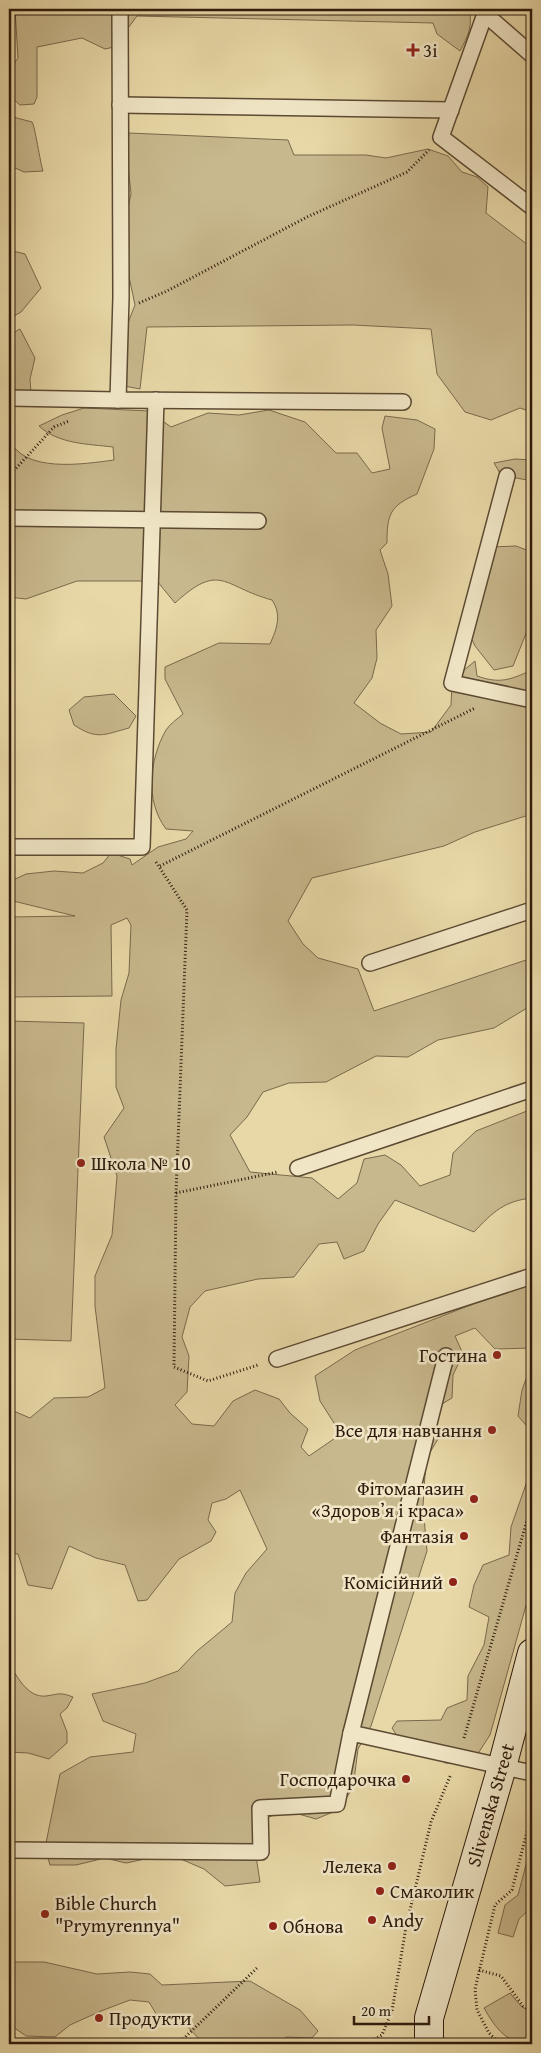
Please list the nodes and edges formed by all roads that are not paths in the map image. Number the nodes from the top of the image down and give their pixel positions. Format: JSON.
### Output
{"nodes":[{"id":1,"x":120,"y":9,"type":"edge"},
{"id":2,"x":487,"y":11,"type":"edge"},
{"id":3,"x":532,"y":55,"type":"edge"},
{"id":4,"x":120,"y":105,"type":"junction"},
{"id":5,"x":450,"y":110,"type":"junction"},
{"id":6,"x":532,"y":207,"type":"edge"},
{"id":7,"x":9,"y":398,"type":"edge"},
{"id":8,"x":118,"y":400,"type":"junction"},
{"id":9,"x":156,"y":400,"type":"junction"},
{"id":10,"x":403,"y":402,"type":"dead end"},
{"id":11,"x":507,"y":476,"type":"dead end"},
{"id":12,"x":9,"y":518,"type":"edge"},
{"id":13,"x":153,"y":520,"type":"junction"},
{"id":14,"x":258,"y":521,"type":"dead end"},
{"id":15,"x":532,"y":700,"type":"edge"},
{"id":16,"x":9,"y":847,"type":"edge"},
{"id":17,"x":532,"y":910,"type":"edge"},
{"id":18,"x":370,"y":963,"type":"dead end"},
{"id":19,"x":532,"y":1089,"type":"edge"},
{"id":20,"x":298,"y":1168,"type":"road end"},
{"id":21,"x":532,"y":1276,"type":"edge"},
{"id":22,"x":446,"y":1356,"type":"dead end"},
{"id":23,"x":277,"y":1359,"type":"road end"},
{"id":24,"x":532,"y":1653,"type":"edge"},
{"id":25,"x":351,"y":1733,"type":"junction"},
{"id":26,"x":502,"y":1767,"type":"junction"},
{"id":27,"x":532,"y":1774,"type":"edge"},
{"id":28,"x":9,"y":1850,"type":"edge"},
{"id":29,"x":429,"y":2044,"type":"edge"}],
"edges":[{"from":1,"to":4,"type":"lane"},
{"from":2,"to":3,"type":"lane"},
{"from":2,"to":5,"type":"lane"},
{"from":4,"to":5,"type":"lane"},
{"from":4,"to":8,"type":"lane"},
{"from":5,"to":6,"type":"lane"},
{"from":7,"to":8,"type":"lane"},
{"from":8,"to":9,"type":"lane"},
{"from":9,"to":10,"type":"lane"},
{"from":9,"to":13,"type":"lane"},
{"from":11,"to":15,"type":"lane"},
{"from":12,"to":13,"type":"lane"},
{"from":13,"to":14,"type":"lane"},
{"from":13,"to":16,"type":"lane"},
{"from":17,"to":18,"type":"lane"},
{"from":19,"to":20,"type":"lane"},
{"from":21,"to":23,"type":"lane"},
{"from":22,"to":25,"type":"lane"},
{"from":24,"to":26,"type":"main road","name":"Slivenska Street"},
{"from":25,"to":26,"type":"lane"},
{"from":25,"to":28,"type":"lane"},
{"from":26,"to":27,"type":"lane"},
{"from":26,"to":29,"type":"main road","name":"Slivenska Street"}]}
